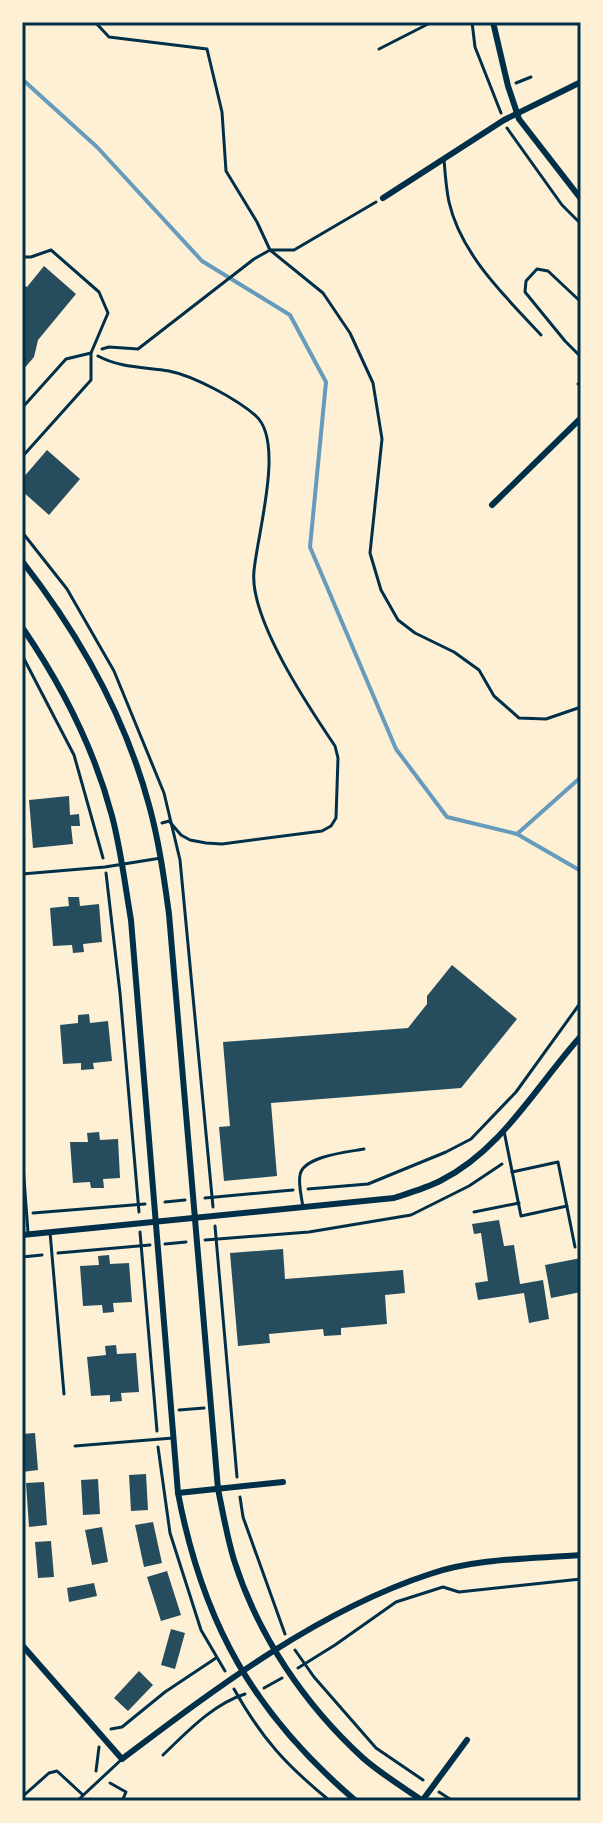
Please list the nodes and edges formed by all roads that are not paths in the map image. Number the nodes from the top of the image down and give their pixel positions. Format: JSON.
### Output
{"nodes":[{"id":1,"x":432,"y":22,"type":"edge"},
{"id":2,"x":493,"y":22,"type":"edge"},
{"id":3,"x":379,"y":49,"type":"dead end"},
{"id":4,"x":581,"y":82,"type":"edge"},
{"id":5,"x":518,"y":113,"type":"junction"},
{"id":6,"x":444,"y":159,"type":"junction"},
{"id":7,"x":383,"y":198,"type":"road end"},
{"id":8,"x":581,"y":199,"type":"edge"},
{"id":9,"x":22,"y":257,"type":"edge"},
{"id":10,"x":581,"y":302,"type":"edge"},
{"id":11,"x":541,"y":335,"type":"dead end"},
{"id":12,"x":91,"y":353,"type":"junction"},
{"id":13,"x":581,"y":357,"type":"edge"},
{"id":14,"x":22,"y":408,"type":"edge"},
{"id":15,"x":581,"y":418,"type":"edge"},
{"id":16,"x":22,"y":457,"type":"edge"},
{"id":17,"x":492,"y":505,"type":"dead end"},
{"id":18,"x":22,"y":561,"type":"edge"},
{"id":19,"x":22,"y":627,"type":"edge"},
{"id":20,"x":161,"y":858,"type":"junction"},
{"id":21,"x":122,"y":864,"type":"junction"},
{"id":22,"x":22,"y":874,"type":"edge"},
{"id":23,"x":581,"y":1036,"type":"edge"},
{"id":24,"x":504,"y":1131,"type":"junction"},
{"id":25,"x":364,"y":1149,"type":"dead end"},
{"id":26,"x":22,"y":1152,"type":"edge"},
{"id":27,"x":512,"y":1172,"type":"junction"},
{"id":28,"x":519,"y":1203,"type":"junction"},
{"id":29,"x":567,"y":1206,"type":"junction"},
{"id":30,"x":303,"y":1208,"type":"junction"},
{"id":31,"x":474,"y":1212,"type":"dead end"},
{"id":32,"x":196,"y":1219,"type":"junction"},
{"id":33,"x":156,"y":1223,"type":"junction"},
{"id":34,"x":50,"y":1232,"type":"junction"},
{"id":35,"x":25,"y":1235,"type":"edge"},
{"id":36,"x":575,"y":1247,"type":"dead end"},
{"id":37,"x":64,"y":1394,"type":"dead end"},
{"id":38,"x":173,"y":1438,"type":"junction"},
{"id":39,"x":75,"y":1446,"type":"dead end"},
{"id":40,"x":283,"y":1482,"type":"dead end"},
{"id":41,"x":218,"y":1489,"type":"junction"},
{"id":42,"x":178,"y":1493,"type":"junction"},
{"id":43,"x":581,"y":1555,"type":"edge"},
{"id":44,"x":22,"y":1645,"type":"edge"},
{"id":45,"x":275,"y":1652,"type":"junction"},
{"id":46,"x":242,"y":1671,"type":"junction"},
{"id":47,"x":467,"y":1740,"type":"dead end"},
{"id":48,"x":122,"y":1759,"type":"junction"},
{"id":49,"x":83,"y":1795,"type":"junction"},
{"id":50,"x":22,"y":1797,"type":"edge"},
{"id":51,"x":77,"y":1801,"type":"edge"},
{"id":52,"x":356,"y":1801,"type":"edge"},
{"id":53,"x":423,"y":1801,"type":"edge"}],
"edges":[{"from":1,"to":3,"type":"lane"},
{"from":2,"to":5,"type":"street"},
{"from":4,"to":5,"type":"street"},
{"from":5,"to":6,"type":"street"},
{"from":5,"to":8,"type":"street"},
{"from":6,"to":7,"type":"street"},
{"from":6,"to":11,"type":"lane"},
{"from":9,"to":12,"type":"lane"},
{"from":10,"to":13,"type":"lane"},
{"from":12,"to":14,"type":"lane"},
{"from":12,"to":16,"type":"lane"},
{"from":15,"to":17,"type":"street"},
{"from":18,"to":20,"type":"street"},
{"from":19,"to":21,"type":"street"},
{"from":20,"to":21,"type":"lane"},
{"from":20,"to":32,"type":"street"},
{"from":21,"to":22,"type":"lane"},
{"from":21,"to":33,"type":"street"},
{"from":23,"to":24,"type":"street"},
{"from":24,"to":27,"type":"lane"},
{"from":24,"to":30,"type":"street"},
{"from":25,"to":30,"type":"lane"},
{"from":26,"to":35,"type":"lane"},
{"from":27,"to":28,"type":"lane"},
{"from":27,"to":29,"type":"lane"},
{"from":28,"to":29,"type":"lane"},
{"from":28,"to":31,"type":"lane"},
{"from":29,"to":36,"type":"lane"},
{"from":30,"to":32,"type":"street"},
{"from":32,"to":33,"type":"street"},
{"from":32,"to":41,"type":"street"},
{"from":33,"to":34,"type":"street"},
{"from":33,"to":38,"type":"street"},
{"from":34,"to":35,"type":"street"},
{"from":34,"to":37,"type":"lane"},
{"from":38,"to":39,"type":"lane"},
{"from":38,"to":42,"type":"street"},
{"from":40,"to":41,"type":"street"},
{"from":41,"to":42,"type":"street"},
{"from":41,"to":45,"type":"street"},
{"from":42,"to":46,"type":"street"},
{"from":43,"to":45,"type":"street"},
{"from":44,"to":48,"type":"street"},
{"from":45,"to":46,"type":"street"},
{"from":45,"to":53,"type":"street"},
{"from":46,"to":48,"type":"street"},
{"from":46,"to":52,"type":"street"},
{"from":47,"to":53,"type":"street"},
{"from":48,"to":49,"type":"lane"},
{"from":49,"to":50,"type":"lane"},
{"from":49,"to":51,"type":"lane"}]}
